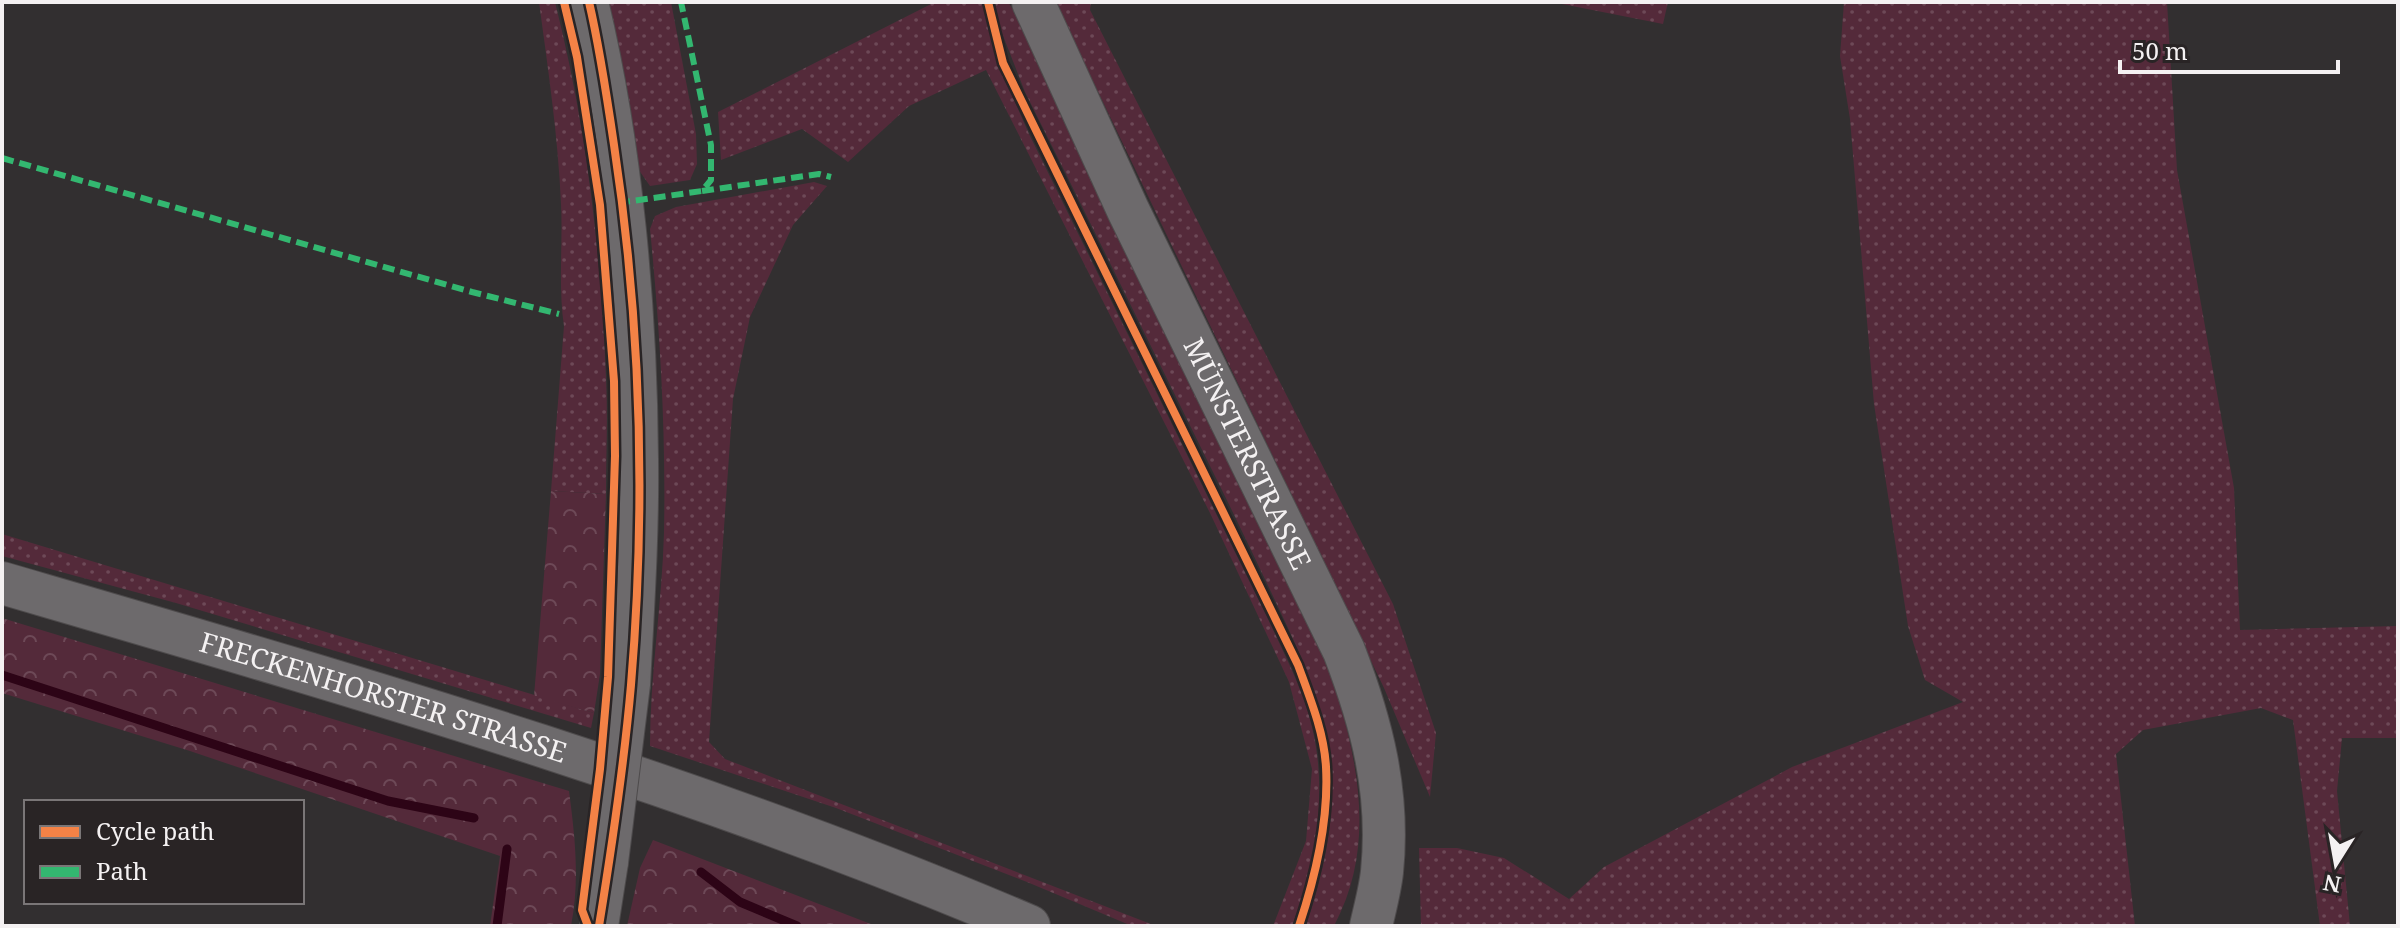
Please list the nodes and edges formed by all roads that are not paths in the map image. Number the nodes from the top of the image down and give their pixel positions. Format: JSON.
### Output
{"nodes":[{"id":1,"x":589,"y":2,"type":"edge"},
{"id":2,"x":1033,"y":2,"type":"edge"},
{"id":3,"x":2,"y":583,"type":"edge"},
{"id":4,"x":599,"y":926,"type":"edge"},
{"id":5,"x":1029,"y":926,"type":"edge"},
{"id":6,"x":1371,"y":926,"type":"edge"}],
"edges":[{"from":1,"to":4,"type":"street","bridge":true},
{"from":2,"to":6,"type":"main road","name":"MÜNSTERSTRASSE"},
{"from":3,"to":5,"type":"main road","name":"FRECKENHORSTER STRASSE"}]}
